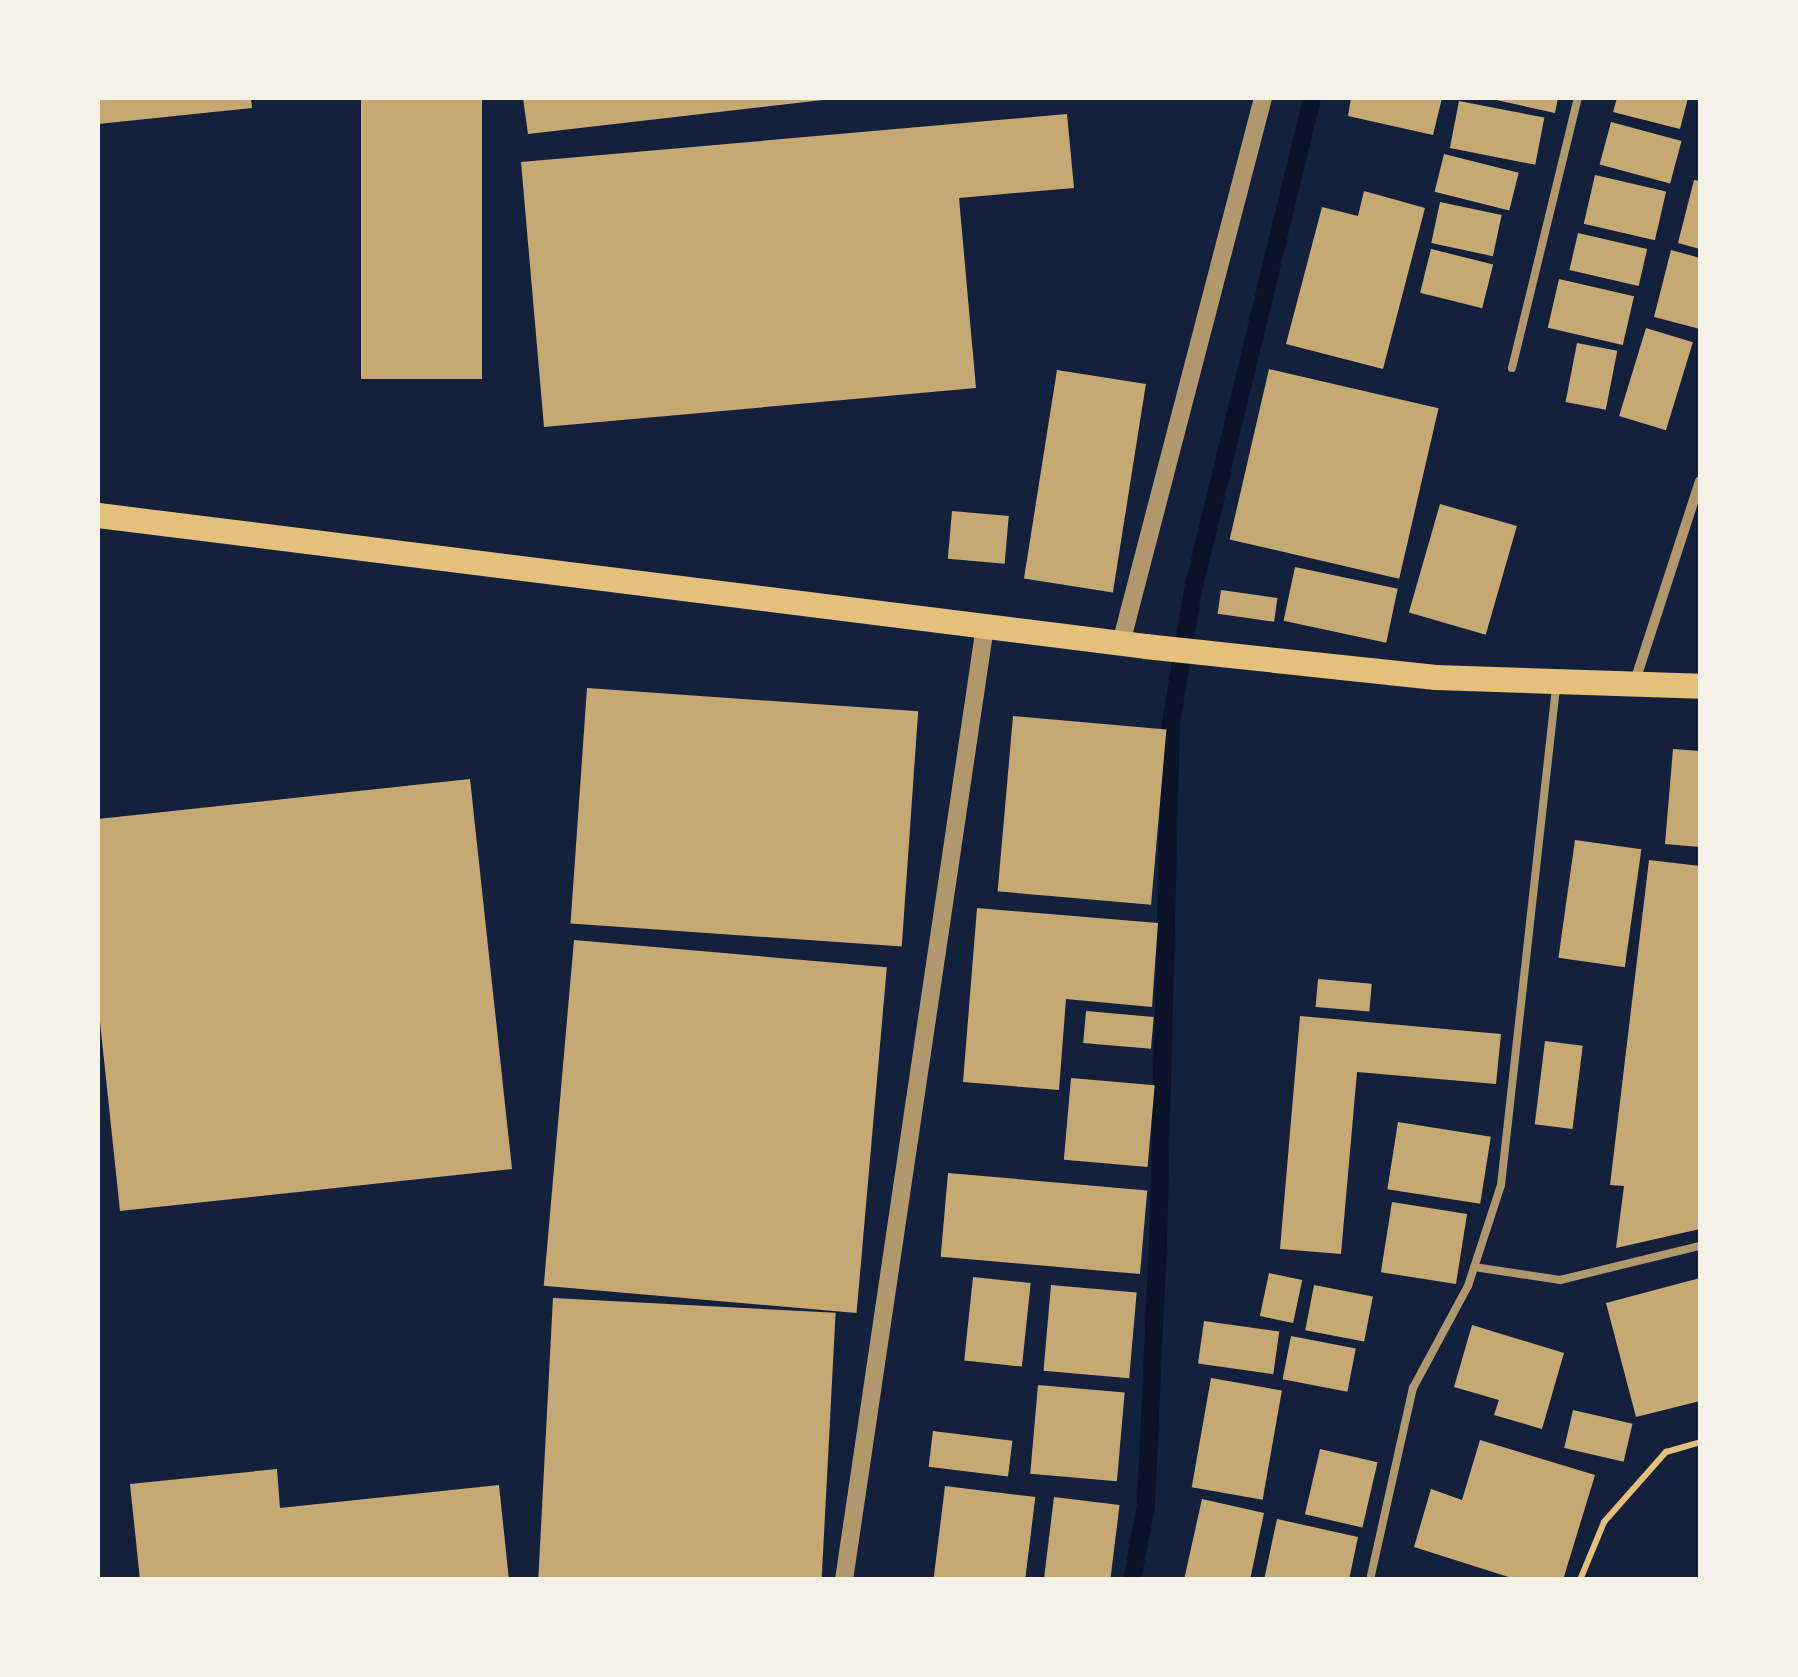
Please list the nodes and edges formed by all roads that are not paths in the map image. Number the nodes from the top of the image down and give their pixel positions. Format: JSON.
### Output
{"nodes":[{"id":1,"x":1263,"y":98,"type":"edge"},
{"id":2,"x":1578,"y":98,"type":"edge"},
{"id":3,"x":1512,"y":368,"type":"dead end"},
{"id":4,"x":1700,"y":481,"type":"edge"},
{"id":5,"x":98,"y":515,"type":"edge"},
{"id":6,"x":986,"y":626,"type":"junction"},
{"id":7,"x":1133,"y":645,"type":"junction"},
{"id":8,"x":1557,"y":683,"type":"junction"},
{"id":9,"x":1700,"y":686,"type":"edge"},
{"id":10,"x":1633,"y":687,"type":"junction"},
{"id":11,"x":1700,"y":1246,"type":"edge"},
{"id":12,"x":1474,"y":1267,"type":"junction"},
{"id":13,"x":844,"y":1580,"type":"edge"},
{"id":14,"x":1370,"y":1580,"type":"edge"}],
"edges":[{"from":1,"to":7,"type":"street"},
{"from":2,"to":3,"type":"lane"},
{"from":4,"to":10,"type":"street"},
{"from":5,"to":6,"type":"main road"},
{"from":6,"to":7,"type":"main road"},
{"from":6,"to":13,"type":"street"},
{"from":7,"to":8,"type":"main road"},
{"from":8,"to":10,"type":"main road"},
{"from":8,"to":12,"type":"lane"},
{"from":9,"to":10,"type":"main road"},
{"from":11,"to":12,"type":"lane"},
{"from":12,"to":14,"type":"lane"}]}
